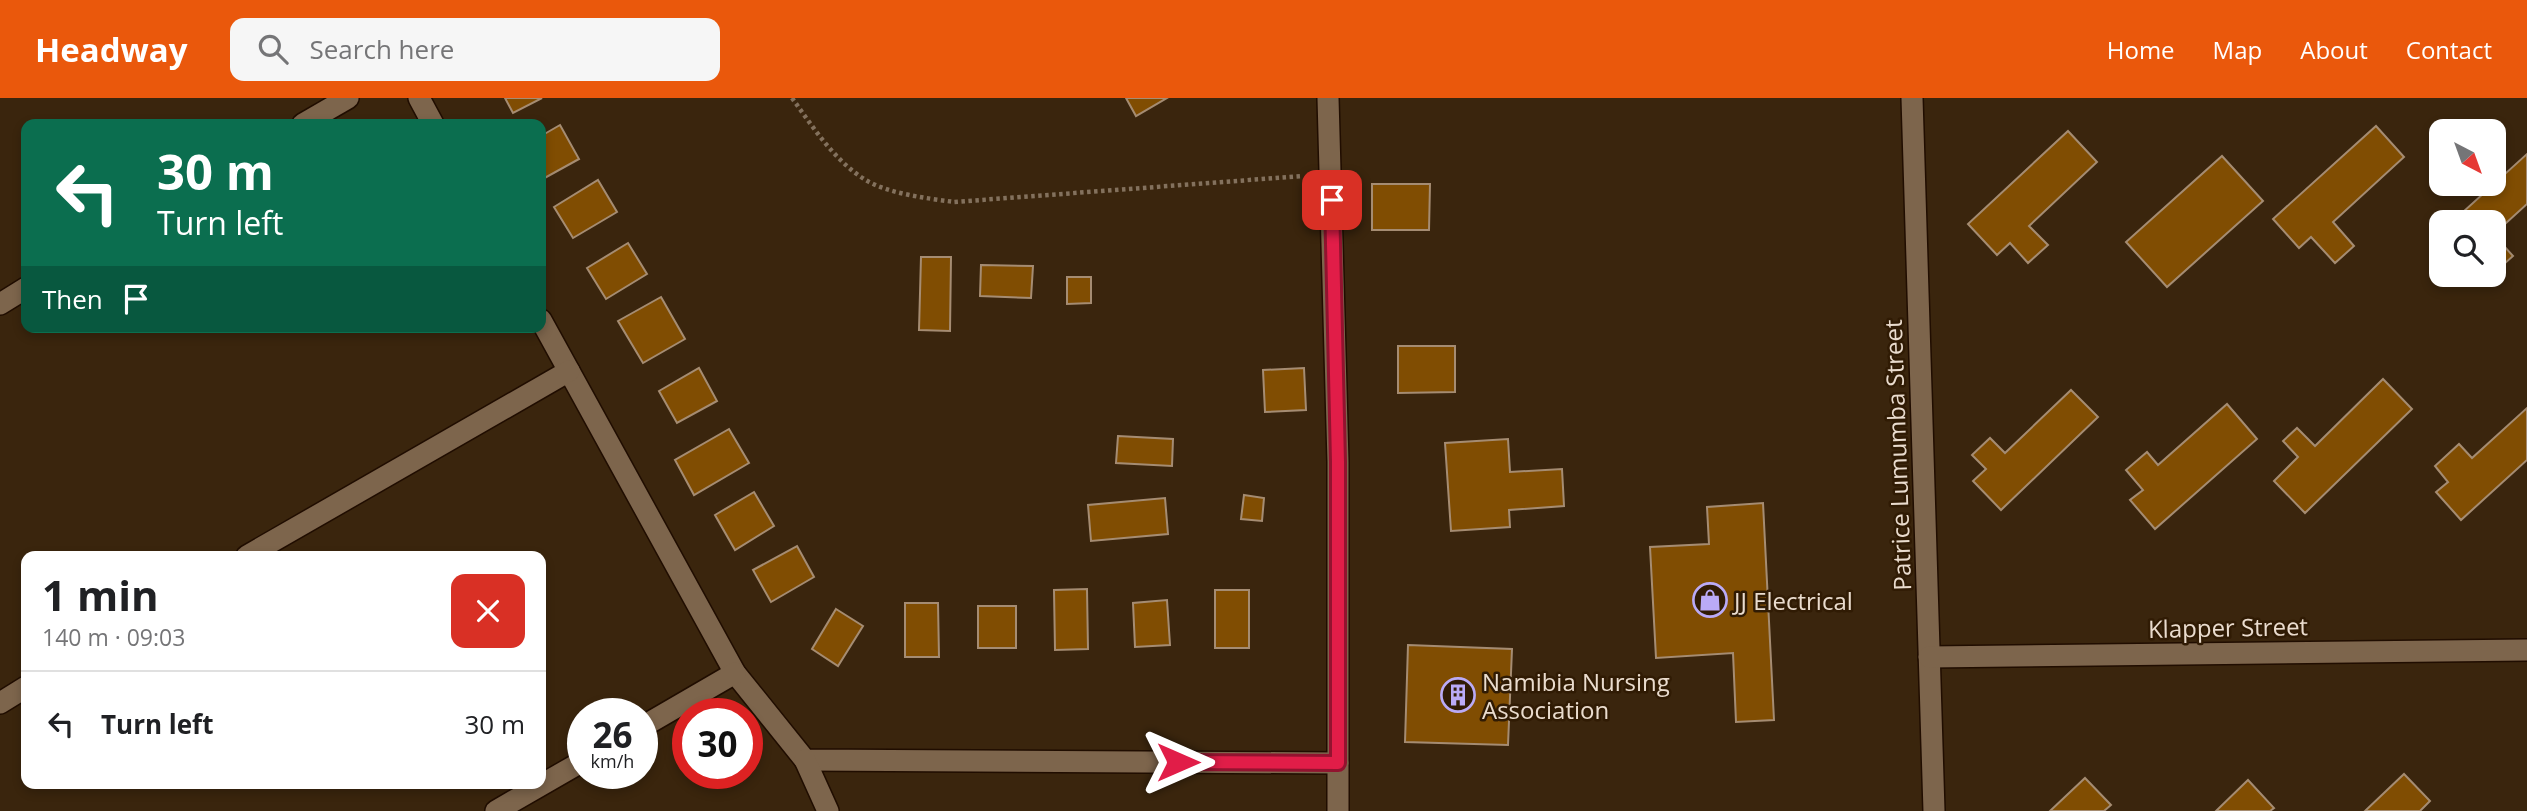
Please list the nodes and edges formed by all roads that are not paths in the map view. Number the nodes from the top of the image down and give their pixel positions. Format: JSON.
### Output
{"nodes":[{"id":1,"x":348,"y":98,"type":"edge"},
{"id":2,"x":419,"y":98,"type":"edge"},
{"id":3,"x":1328,"y":98,"type":"edge"},
{"id":4,"x":1912,"y":98,"type":"edge"},
{"id":5,"x":312,"y":119,"type":"edge"},
{"id":6,"x":430,"y":119,"type":"edge"},
{"id":7,"x":21,"y":291,"type":"edge"},
{"id":8,"x":0,"y":304,"type":"edge"},
{"id":9,"x":546,"y":329,"type":"edge"},
{"id":10,"x":569,"y":372,"type":"junction"},
{"id":11,"x":256,"y":551,"type":"edge"},
{"id":12,"x":2527,"y":650,"type":"edge"},
{"id":13,"x":1929,"y":657,"type":"junction"},
{"id":14,"x":735,"y":673,"type":"junction"},
{"id":15,"x":21,"y":690,"type":"edge"},
{"id":16,"x":0,"y":703,"type":"edge"},
{"id":17,"x":658,"y":718,"type":"edge"},
{"id":18,"x":805,"y":760,"type":"junction"},
{"id":19,"x":1338,"y":763,"type":"junction"},
{"id":20,"x":567,"y":770,"type":"edge"},
{"id":21,"x":546,"y":782,"type":"edge"},
{"id":22,"x":534,"y":789,"type":"edge"},
{"id":23,"x":496,"y":811,"type":"edge"},
{"id":24,"x":828,"y":811,"type":"edge"},
{"id":25,"x":1338,"y":811,"type":"edge"},
{"id":26,"x":1934,"y":811,"type":"edge"}],
"edges":[{"from":1,"to":5,"type":"street"},
{"from":2,"to":6,"type":"street"},
{"from":3,"to":19,"type":"street"},
{"from":4,"to":13,"type":"street","name":"Patrice Lumumba Street"},
{"from":7,"to":8,"type":"street"},
{"from":9,"to":10,"type":"street"},
{"from":10,"to":11,"type":"street"},
{"from":10,"to":14,"type":"street"},
{"from":12,"to":13,"type":"street","name":"Klapper Street"},
{"from":13,"to":26,"type":"street","name":"Patrice Lumumba Street"},
{"from":14,"to":17,"type":"street"},
{"from":14,"to":18,"type":"street"},
{"from":15,"to":16,"type":"street"},
{"from":18,"to":19,"type":"street"},
{"from":18,"to":24,"type":"street"},
{"from":19,"to":25,"type":"street"},
{"from":20,"to":21,"type":"street"},
{"from":22,"to":23,"type":"street"}]}
